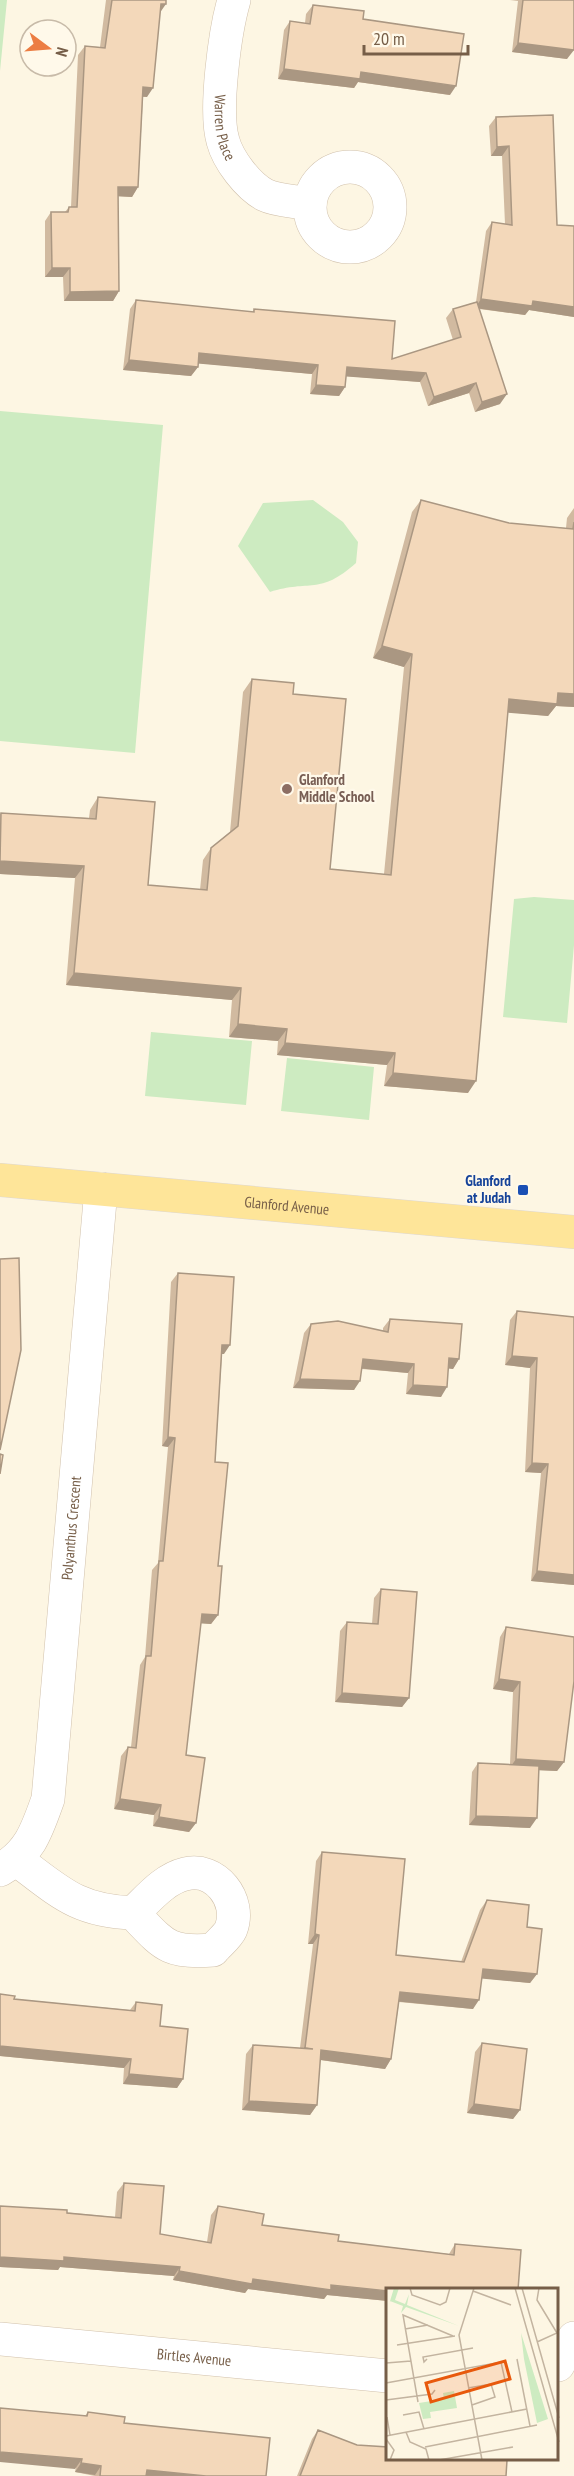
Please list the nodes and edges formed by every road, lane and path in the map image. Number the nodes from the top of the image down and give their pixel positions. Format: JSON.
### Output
{"nodes":[{"id":1,"x":234,"y":0,"type":"edge"},
{"id":2,"x":310,"y":204,"type":"dead end"},
{"id":3,"x":0,"y":1180,"type":"edge"},
{"id":4,"x":101,"y":1189,"type":"junction"},
{"id":5,"x":574,"y":1232,"type":"edge"},
{"id":6,"x":9,"y":1865,"type":"edge"},
{"id":7,"x":133,"y":1912,"type":"dead end"},
{"id":8,"x":574,"y":2338,"type":"edge"},
{"id":9,"x":0,"y":2339,"type":"edge"},
{"id":10,"x":559,"y":2363,"type":"edge"},
{"id":11,"x":386,"y":2376,"type":"edge"}],
"edges":[{"from":1,"to":2,"type":"street","name":"Warren Place"},
{"from":3,"to":4,"type":"main road","name":"Glanford Avenue"},
{"from":4,"to":5,"type":"main road","name":"Glanford Avenue"},
{"from":4,"to":6,"type":"street","name":"Polyanthus Crescent"},
{"from":6,"to":7,"type":"street","name":"Polyanthus Crescent"},
{"from":8,"to":10,"type":"street"},
{"from":9,"to":11,"type":"street","name":"Birtles Avenue"}]}
